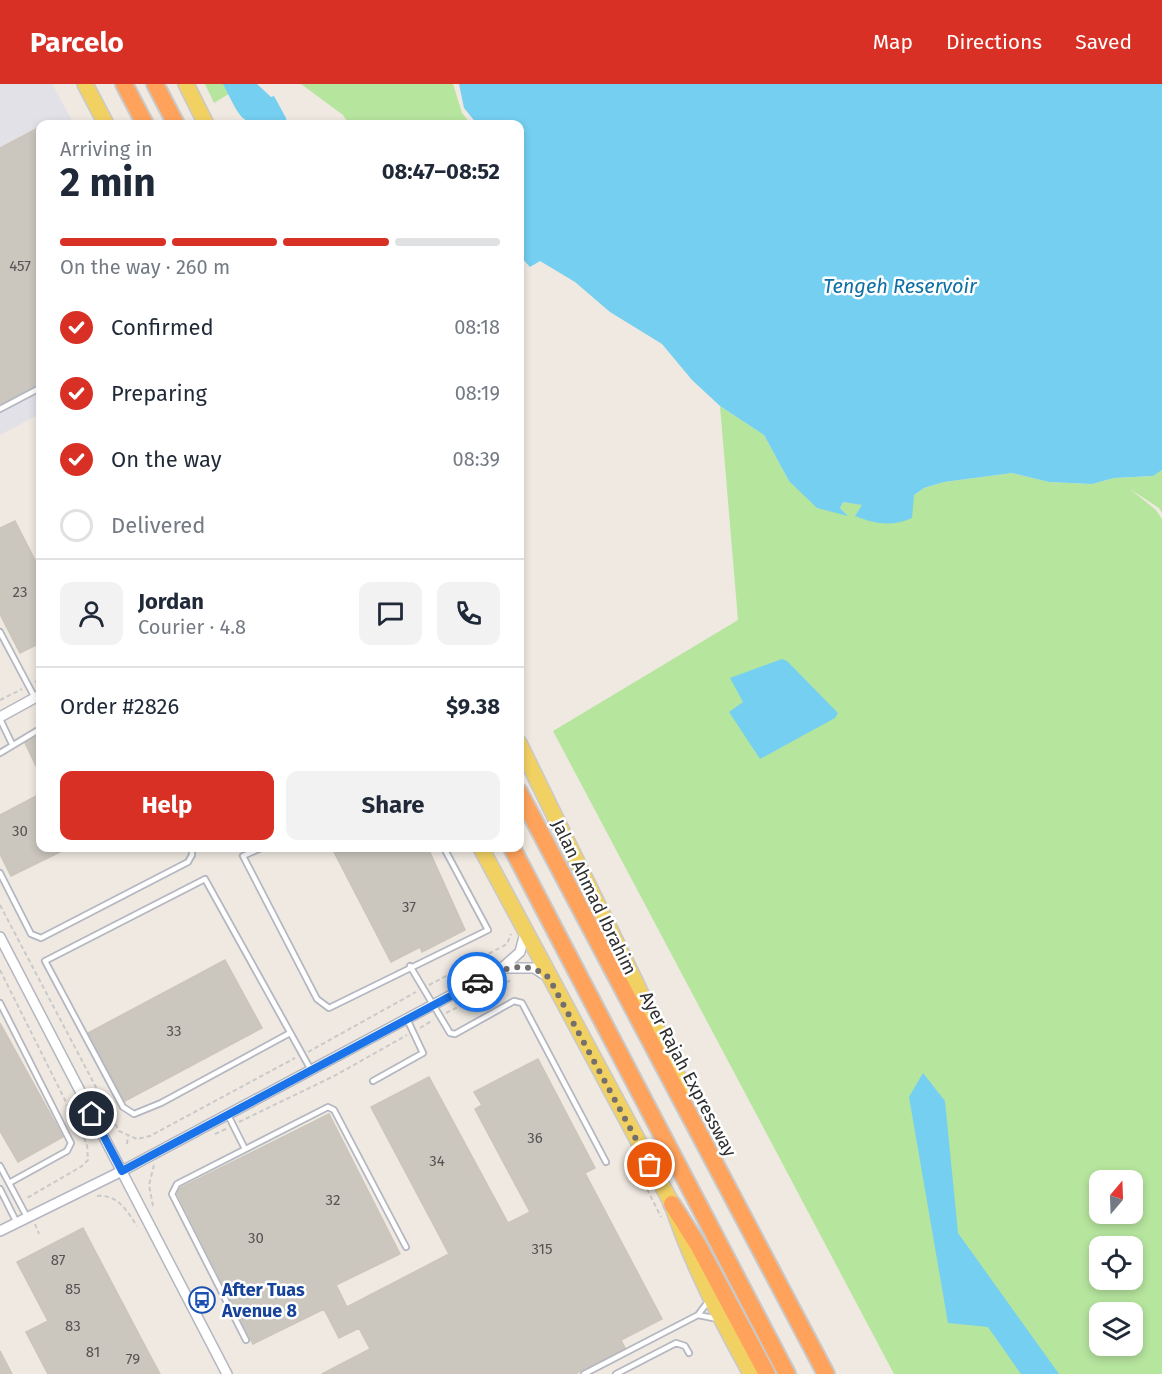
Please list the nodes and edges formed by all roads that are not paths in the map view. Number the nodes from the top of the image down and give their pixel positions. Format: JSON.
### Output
{"nodes":[{"id":1,"x":85,"y":84,"type":"edge"},
{"id":2,"x":124,"y":84,"type":"edge"},
{"id":3,"x":155,"y":84,"type":"edge"},
{"id":4,"x":186,"y":84,"type":"edge"},
{"id":5,"x":104,"y":120,"type":"edge"},
{"id":6,"x":143,"y":120,"type":"edge"},
{"id":7,"x":174,"y":120,"type":"edge"},
{"id":8,"x":204,"y":120,"type":"edge"},
{"id":9,"x":36,"y":390,"type":"edge"},
{"id":10,"x":0,"y":409,"type":"edge"},
{"id":11,"x":0,"y":632,"type":"edge"},
{"id":12,"x":36,"y":694,"type":"edge"},
{"id":13,"x":36,"y":698,"type":"edge"},
{"id":14,"x":0,"y":718,"type":"edge"},
{"id":15,"x":36,"y":731,"type":"edge"},
{"id":16,"x":12,"y":744,"type":"junction"},
{"id":17,"x":0,"y":753,"type":"edge"},
{"id":18,"x":524,"y":753,"type":"edge"},
{"id":19,"x":524,"y":802,"type":"edge"},
{"id":20,"x":192,"y":852,"type":"edge"},
{"id":21,"x":252,"y":852,"type":"edge"},
{"id":22,"x":446,"y":852,"type":"edge"},
{"id":23,"x":483,"y":852,"type":"edge"},
{"id":24,"x":514,"y":852,"type":"edge"},
{"id":25,"x":0,"y":873,"type":"edge"},
{"id":26,"x":526,"y":931,"type":"junction"},
{"id":27,"x":0,"y":937,"type":"edge"},
{"id":28,"x":410,"y":966,"type":"junction"},
{"id":29,"x":502,"y":968,"type":"junction"},
{"id":30,"x":549,"y":978,"type":"junction"},
{"id":31,"x":0,"y":1003,"type":"edge"},
{"id":32,"x":432,"y":1006,"type":"junction"},
{"id":33,"x":407,"y":1019,"type":"junction"},
{"id":34,"x":290,"y":1034,"type":"junction"},
{"id":35,"x":311,"y":1070,"type":"junction"},
{"id":36,"x":373,"y":1081,"type":"dead end"},
{"id":37,"x":228,"y":1115,"type":"junction"},
{"id":38,"x":245,"y":1149,"type":"junction"},
{"id":39,"x":606,"y":1162,"type":"dead end"},
{"id":40,"x":0,"y":1166,"type":"edge"},
{"id":41,"x":122,"y":1171,"type":"junction"},
{"id":42,"x":9,"y":1183,"type":"junction"},
{"id":43,"x":0,"y":1189,"type":"edge"},
{"id":44,"x":672,"y":1204,"type":"junction"},
{"id":45,"x":741,"y":1216,"type":"junction"},
{"id":46,"x":28,"y":1218,"type":"junction"},
{"id":47,"x":17,"y":1222,"type":"junction"},
{"id":48,"x":0,"y":1231,"type":"edge"},
{"id":49,"x":406,"y":1247,"type":"dead end"},
{"id":50,"x":711,"y":1297,"type":"junction"},
{"id":51,"x":698,"y":1314,"type":"junction"},
{"id":52,"x":722,"y":1320,"type":"junction"},
{"id":53,"x":246,"y":1340,"type":"dead end"},
{"id":54,"x":689,"y":1353,"type":"dead end"},
{"id":55,"x":227,"y":1374,"type":"edge"},
{"id":56,"x":585,"y":1374,"type":"edge"},
{"id":57,"x":616,"y":1374,"type":"edge"},
{"id":58,"x":750,"y":1374,"type":"edge"},
{"id":59,"x":766,"y":1374,"type":"edge"},
{"id":60,"x":787,"y":1374,"type":"edge"},
{"id":61,"x":826,"y":1374,"type":"edge"}],
"edges":[{"from":1,"to":5,"type":"main road"},
{"from":2,"to":6,"type":"highway"},
{"from":3,"to":7,"type":"highway"},
{"from":4,"to":8,"type":"main road"},
{"from":9,"to":10,"type":"lane"},
{"from":11,"to":12,"type":"lane"},
{"from":13,"to":14,"type":"street"},
{"from":14,"to":16,"type":"lane"},
{"from":15,"to":16,"type":"lane"},
{"from":16,"to":17,"type":"lane"},
{"from":18,"to":45,"type":"main road","name":"Jalan Ahmad Ibrahim"},
{"from":19,"to":45,"type":"highway","name":"Ayer Rajah Expressway"},
{"from":20,"to":25,"type":"lane"},
{"from":21,"to":28,"type":"lane"},
{"from":22,"to":28,"type":"lane"},
{"from":23,"to":26,"type":"main road"},
{"from":24,"to":60,"type":"highway"},
{"from":26,"to":29,"type":"street"},
{"from":26,"to":30,"type":"main road"},
{"from":27,"to":41,"type":"street"},
{"from":28,"to":32,"type":"lane"},
{"from":29,"to":30,"type":"street"},
{"from":29,"to":32,"type":"street"},
{"from":30,"to":44,"type":"main road"},
{"from":31,"to":42,"type":"lane"},
{"from":32,"to":33,"type":"street"},
{"from":32,"to":39,"type":"lane"},
{"from":33,"to":35,"type":"street"},
{"from":33,"to":36,"type":"lane"},
{"from":34,"to":34,"type":"lane"},
{"from":34,"to":35,"type":"lane"},
{"from":35,"to":37,"type":"street"},
{"from":37,"to":38,"type":"lane"},
{"from":37,"to":41,"type":"street"},
{"from":38,"to":49,"type":"lane"},
{"from":38,"to":53,"type":"lane"},
{"from":40,"to":42,"type":"lane"},
{"from":41,"to":46,"type":"street"},
{"from":41,"to":55,"type":"street"},
{"from":42,"to":46,"type":"lane"},
{"from":43,"to":47,"type":"lane"},
{"from":44,"to":50,"type":"main road"},
{"from":44,"to":59,"type":"highway"},
{"from":45,"to":61,"type":"highway","name":"Ayer Rajah Expressway"},
{"from":46,"to":47,"type":"street"},
{"from":47,"to":48,"type":"street"},
{"from":50,"to":51,"type":"lane"},
{"from":50,"to":52,"type":"main road"},
{"from":51,"to":52,"type":"lane"},
{"from":51,"to":56,"type":"lane"},
{"from":52,"to":58,"type":"main road"},
{"from":54,"to":57,"type":"lane"}]}
